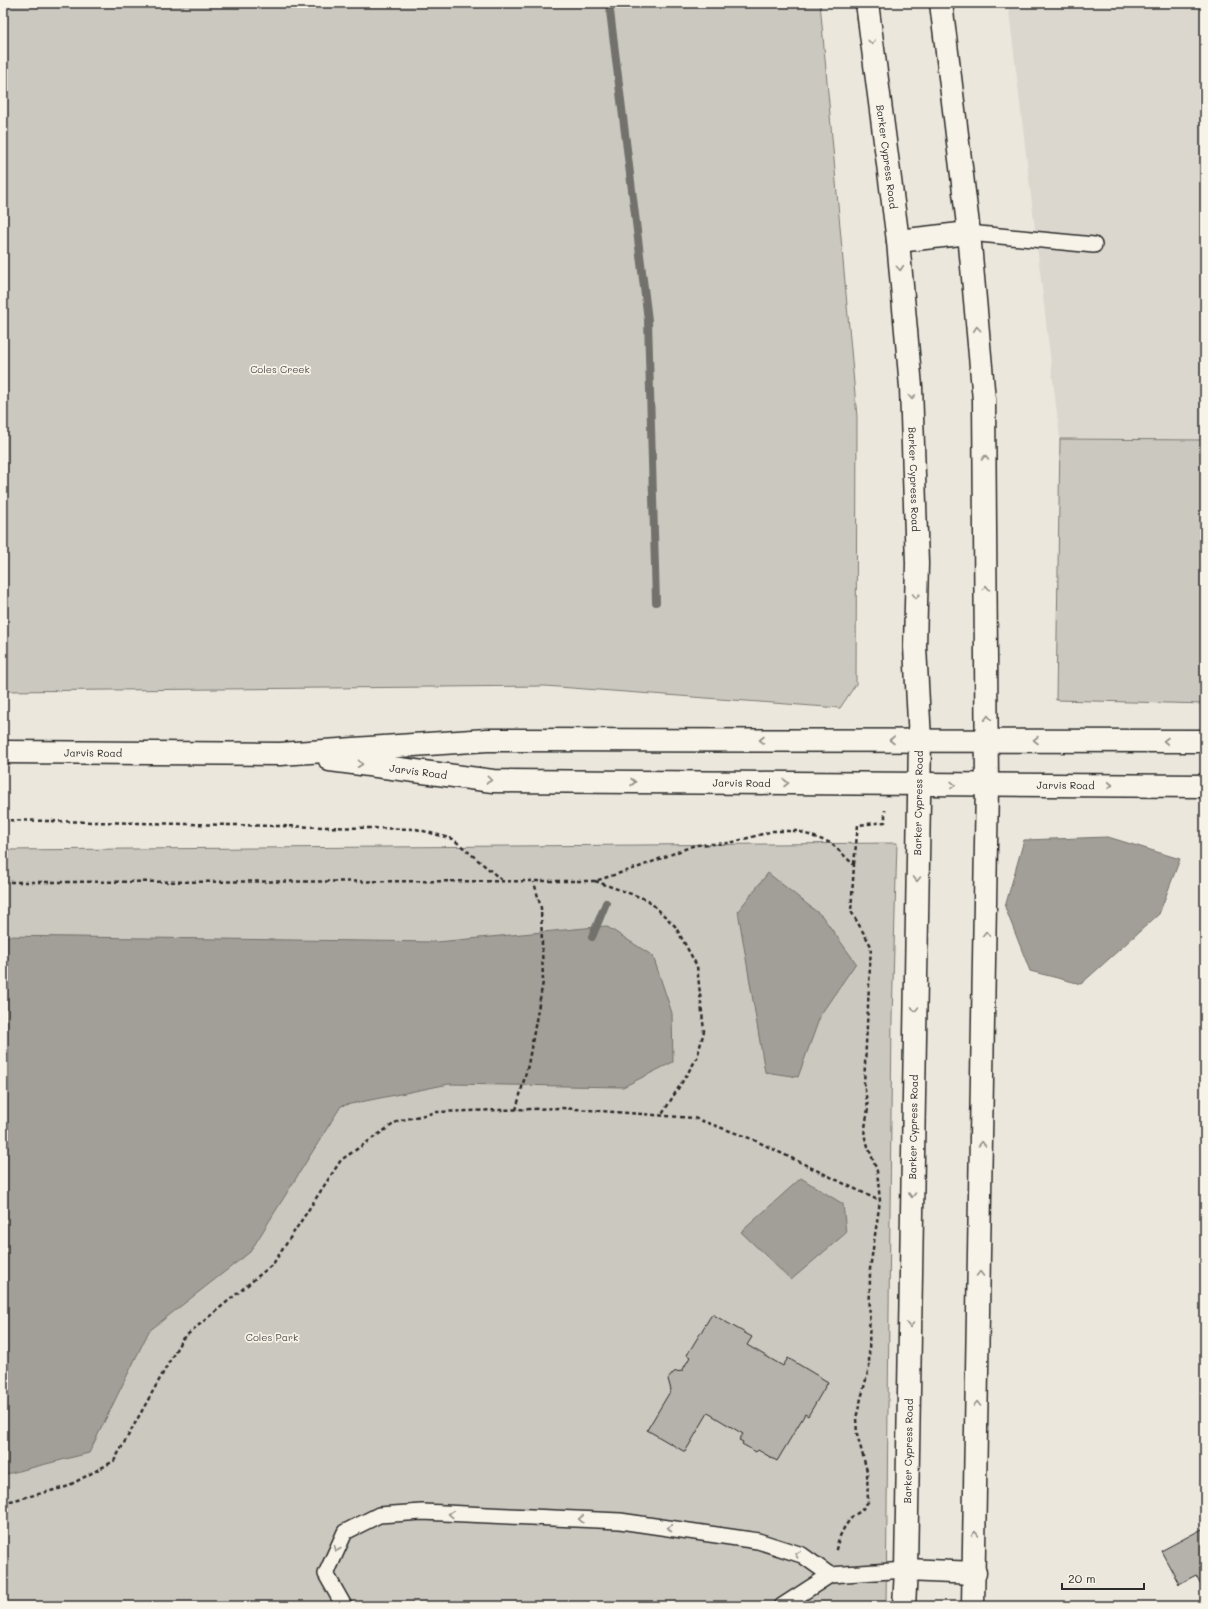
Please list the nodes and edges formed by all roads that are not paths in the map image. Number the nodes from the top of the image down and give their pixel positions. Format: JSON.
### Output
{"nodes":[{"id":1,"x":867,"y":3,"type":"edge"},
{"id":2,"x":941,"y":3,"type":"edge"},
{"id":3,"x":969,"y":233,"type":"junction"},
{"id":4,"x":898,"y":241,"type":"junction"},
{"id":5,"x":1094,"y":245,"type":"dead end"},
{"id":6,"x":920,"y":740,"type":"junction"},
{"id":7,"x":988,"y":740,"type":"junction"},
{"id":8,"x":1205,"y":741,"type":"edge"},
{"id":9,"x":3,"y":752,"type":"edge"},
{"id":10,"x":280,"y":754,"type":"junction"},
{"id":11,"x":918,"y":784,"type":"junction"},
{"id":12,"x":988,"y":785,"type":"junction"},
{"id":13,"x":1205,"y":786,"type":"edge"},
{"id":14,"x":906,"y":1570,"type":"junction"},
{"id":15,"x":974,"y":1573,"type":"junction"},
{"id":16,"x":830,"y":1575,"type":"junction"},
{"id":17,"x":344,"y":1606,"type":"edge"},
{"id":18,"x":782,"y":1606,"type":"edge"},
{"id":19,"x":904,"y":1606,"type":"edge"},
{"id":20,"x":973,"y":1606,"type":"edge"}],
"edges":[{"from":1,"to":4,"type":"main road","name":"Barker Cypress Road","one_way":true},
{"from":2,"to":3,"type":"main road"},
{"from":3,"to":4,"type":"main road"},
{"from":3,"to":5,"type":"lane"},
{"from":7,"to":3,"type":"main road","one_way":true},
{"from":4,"to":6,"type":"main road","name":"Barker Cypress Road","one_way":true},
{"from":6,"to":7,"type":"main road","name":"Jarvis Road"},
{"from":6,"to":10,"type":"main road","name":"Jarvis Road","one_way":true},
{"from":6,"to":11,"type":"main road","name":"Barker Cypress Road"},
{"from":8,"to":7,"type":"main road","name":"Jarvis Road","one_way":true},
{"from":7,"to":12,"type":"main road"},
{"from":9,"to":10,"type":"main road","name":"Jarvis Road"},
{"from":10,"to":11,"type":"main road","name":"Jarvis Road","one_way":true},
{"from":11,"to":12,"type":"main road","name":"Jarvis Road","one_way":true},
{"from":11,"to":14,"type":"main road","name":"Barker Cypress Road","one_way":true},
{"from":12,"to":13,"type":"main road","name":"Jarvis Road","one_way":true},
{"from":15,"to":12,"type":"main road","one_way":true},
{"from":14,"to":15,"type":"main road"},
{"from":14,"to":16,"type":"lane"},
{"from":14,"to":19,"type":"main road","name":"Barker Cypress Road"},
{"from":15,"to":20,"type":"main road"},
{"from":16,"to":17,"type":"lane","one_way":true},
{"from":16,"to":18,"type":"lane"}]}
